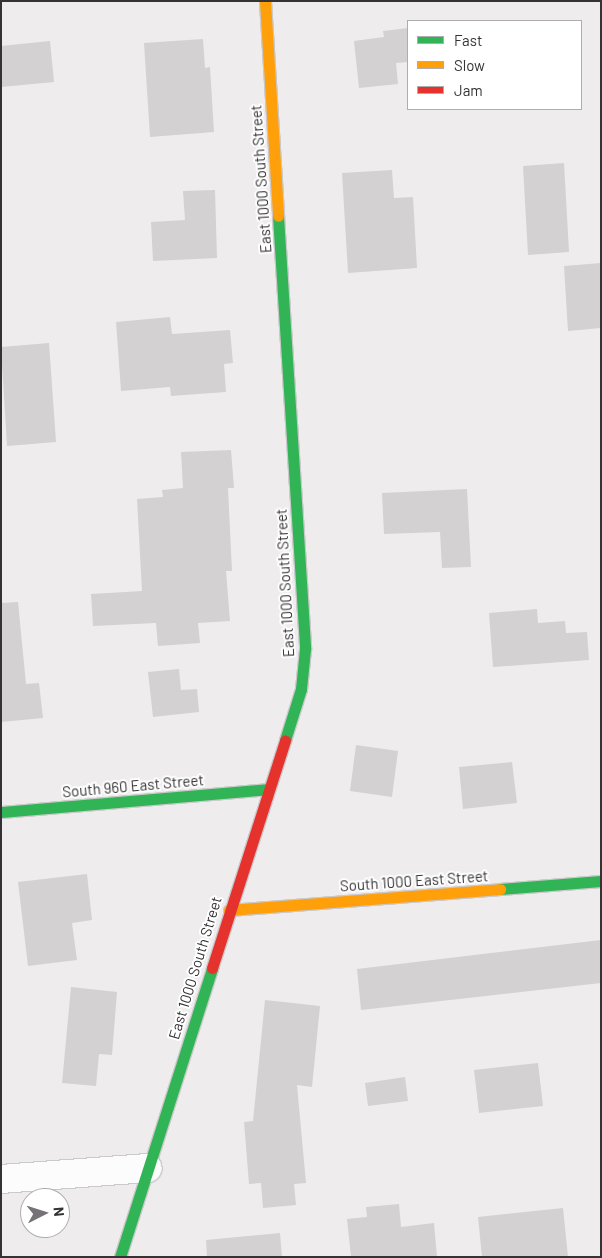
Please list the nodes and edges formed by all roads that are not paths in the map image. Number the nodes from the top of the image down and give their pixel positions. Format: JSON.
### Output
{"nodes":[{"id":1,"x":265,"y":1,"type":"edge"},
{"id":2,"x":267,"y":789,"type":"junction"},
{"id":3,"x":1,"y":812,"type":"edge"},
{"id":4,"x":601,"y":881,"type":"edge"},
{"id":5,"x":229,"y":910,"type":"junction"},
{"id":6,"x":148,"y":1168,"type":"junction"},
{"id":7,"x":1,"y":1179,"type":"edge"},
{"id":8,"x":120,"y":1257,"type":"edge"}],
"edges":[{"from":1,"to":2,"type":"street","name":"East 1000 South Street"},
{"from":2,"to":3,"type":"street","name":"South 960 East Street"},
{"from":2,"to":5,"type":"street","name":"East 1000 South Street"},
{"from":4,"to":5,"type":"street","name":"South 1000 East Street"},
{"from":5,"to":6,"type":"street","name":"East 1000 South Street"},
{"from":6,"to":7,"type":"street"},
{"from":6,"to":8,"type":"street","name":"East 1000 South Street"}]}
